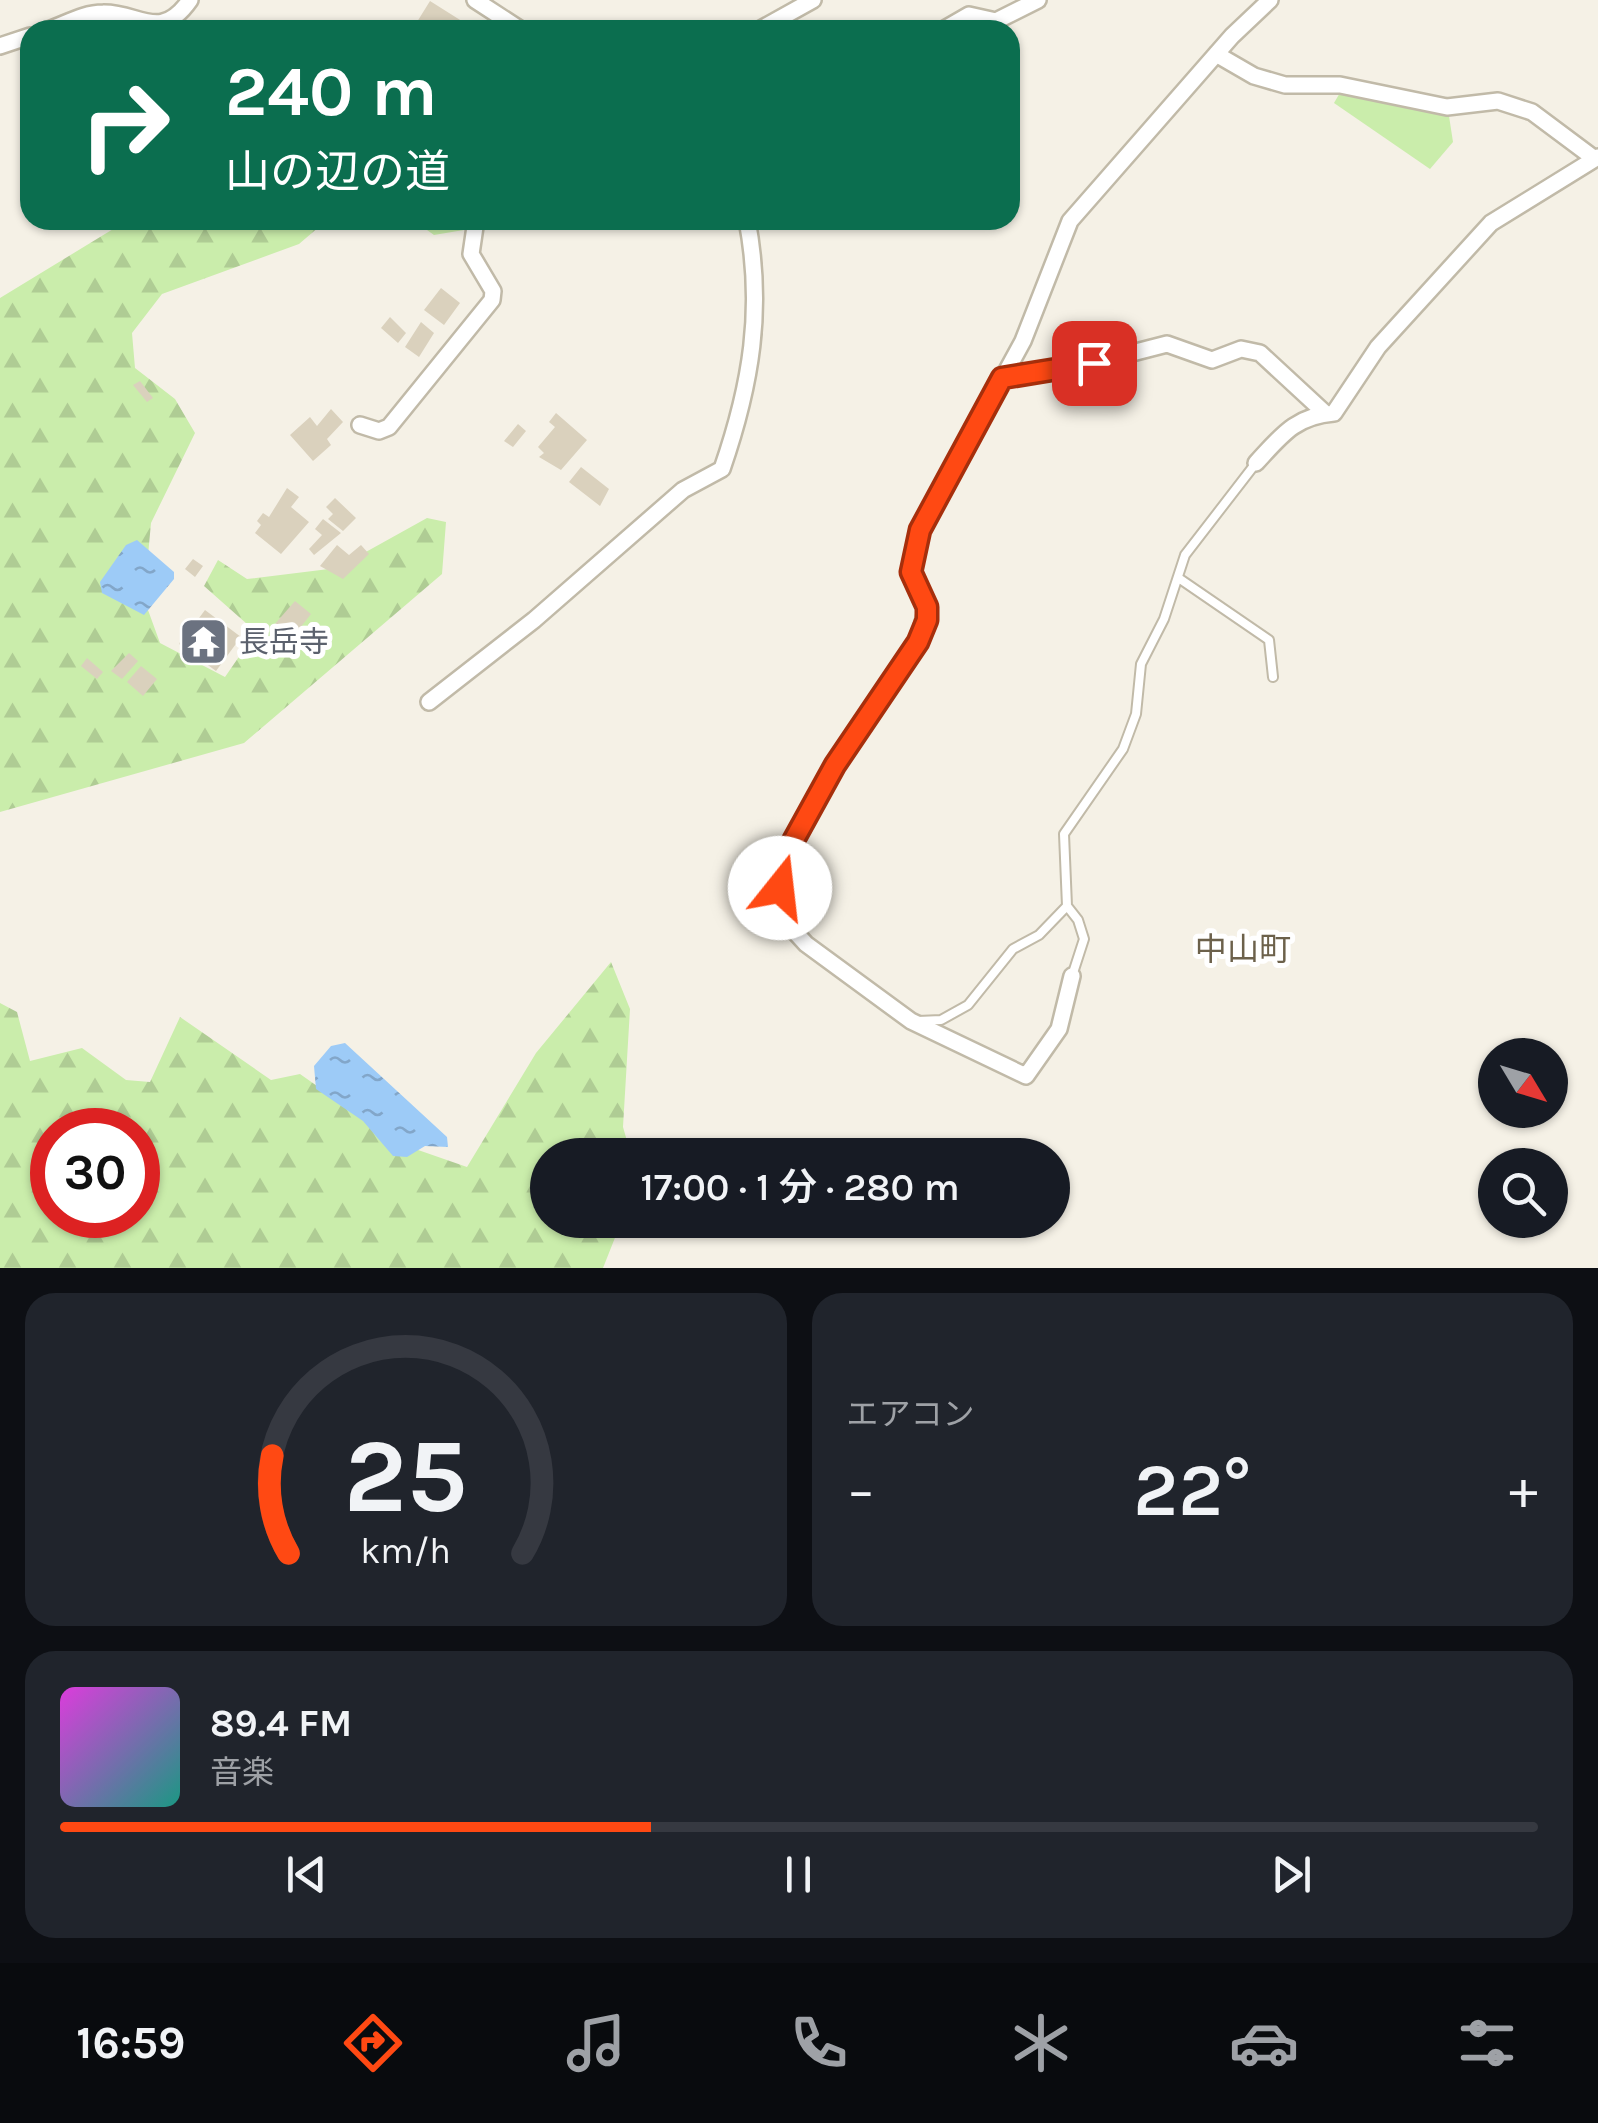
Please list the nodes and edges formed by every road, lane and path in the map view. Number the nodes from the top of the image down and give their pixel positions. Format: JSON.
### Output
{"nodes":[{"id":1,"x":190,"y":0,"type":"edge"},
{"id":2,"x":475,"y":0,"type":"edge"},
{"id":3,"x":814,"y":0,"type":"edge"},
{"id":4,"x":1038,"y":0,"type":"edge"},
{"id":5,"x":1270,"y":0,"type":"edge"},
{"id":6,"x":79,"y":20,"type":"edge"},
{"id":7,"x":131,"y":20,"type":"edge"},
{"id":8,"x":167,"y":20,"type":"edge"},
{"id":9,"x":506,"y":20,"type":"edge"},
{"id":10,"x":777,"y":20,"type":"edge"},
{"id":11,"x":960,"y":20,"type":"edge"},
{"id":12,"x":996,"y":20,"type":"edge"},
{"id":13,"x":996,"y":20,"type":"edge"},
{"id":14,"x":1216,"y":54,"type":"junction"},
{"id":15,"x":1596,"y":158,"type":"edge"},
{"id":16,"x":475,"y":230,"type":"edge"},
{"id":17,"x":749,"y":230,"type":"edge"},
{"id":18,"x":1002,"y":378,"type":"junction"},
{"id":19,"x":1326,"y":414,"type":"junction"},
{"id":20,"x":360,"y":425,"type":"dead end"},
{"id":21,"x":1256,"y":463,"type":"joint"},
{"id":22,"x":1180,"y":578,"type":"junction"},
{"id":23,"x":1272,"y":677,"type":"dead end"},
{"id":24,"x":429,"y":702,"type":"dead end"},
{"id":25,"x":1067,"y":906,"type":"junction"},
{"id":26,"x":1072,"y":976,"type":"joint"},
{"id":27,"x":910,"y":1022,"type":"junction"}],
"edges":[{"from":1,"to":8,"type":"street"},
{"from":2,"to":9,"type":"street"},
{"from":3,"to":10,"type":"street"},
{"from":4,"to":12,"type":"street"},
{"from":5,"to":14,"type":"street"},
{"from":6,"to":7,"type":"street"},
{"from":11,"to":13,"type":"street"},
{"from":14,"to":15,"type":"street"},
{"from":14,"to":18,"type":"street"},
{"from":15,"to":19,"type":"street"},
{"from":16,"to":20,"type":"street"},
{"from":17,"to":24,"type":"street"},
{"from":18,"to":19,"type":"street"},
{"from":18,"to":27,"type":"street"},
{"from":19,"to":21,"type":"street"},
{"from":21,"to":22,"type":"lane"},
{"from":22,"to":23,"type":"lane"},
{"from":22,"to":25,"type":"lane"},
{"from":25,"to":26,"type":"lane"},
{"from":25,"to":27,"type":"lane"},
{"from":26,"to":27,"type":"street"}]}
